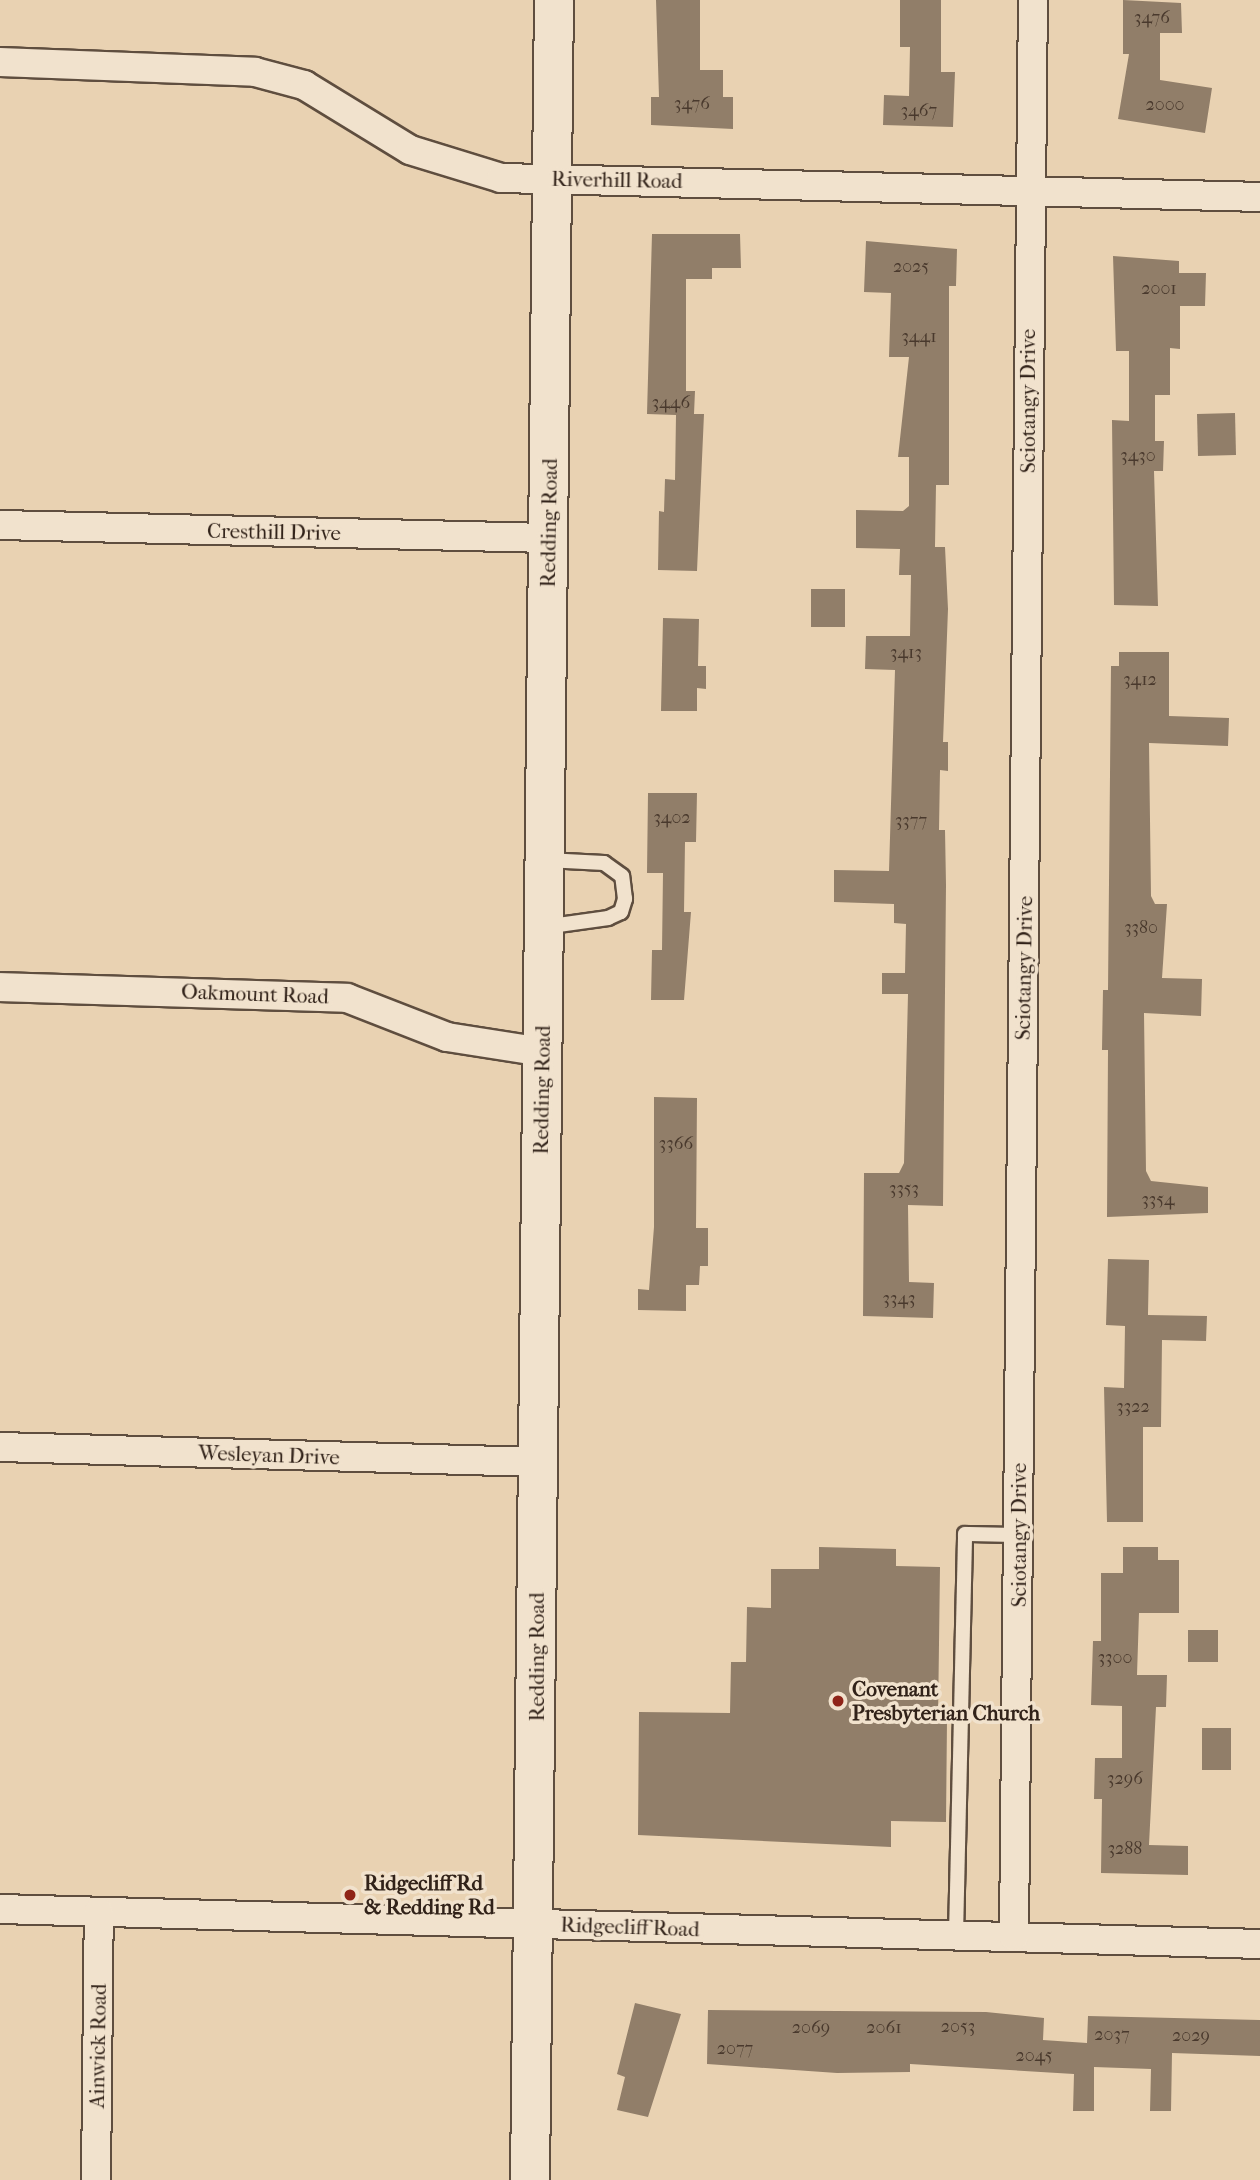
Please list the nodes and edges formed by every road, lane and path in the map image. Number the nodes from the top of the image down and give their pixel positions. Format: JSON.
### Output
{"nodes":[{"id":1,"x":554,"y":0,"type":"edge"},
{"id":2,"x":1033,"y":0,"type":"edge"},
{"id":3,"x":0,"y":62,"type":"edge"},
{"id":4,"x":553,"y":179,"type":"junction"},
{"id":5,"x":1030,"y":190,"type":"junction"},
{"id":6,"x":1260,"y":197,"type":"edge"},
{"id":7,"x":0,"y":525,"type":"edge"},
{"id":8,"x":549,"y":538,"type":"junction"},
{"id":9,"x":544,"y":860,"type":"junction"},
{"id":10,"x":544,"y":927,"type":"junction"},
{"id":11,"x":0,"y":987,"type":"edge"},
{"id":12,"x":543,"y":1052,"type":"junction"},
{"id":13,"x":0,"y":1447,"type":"edge"},
{"id":14,"x":538,"y":1462,"type":"junction"},
{"id":15,"x":1019,"y":1535,"type":"junction"},
{"id":16,"x":0,"y":1909,"type":"edge"},
{"id":17,"x":99,"y":1912,"type":"junction"},
{"id":18,"x":535,"y":1924,"type":"junction"},
{"id":19,"x":956,"y":1935,"type":"junction"},
{"id":20,"x":1014,"y":1936,"type":"junction"},
{"id":21,"x":1260,"y":1944,"type":"edge"},
{"id":22,"x":96,"y":2180,"type":"edge"},
{"id":23,"x":530,"y":2180,"type":"edge"}],
"edges":[{"from":1,"to":4,"type":"main road","name":"Redding Road"},
{"from":2,"to":5,"type":"street","name":"Sciotangy Drive"},
{"from":3,"to":4,"type":"street","name":"Riverhill Road"},
{"from":4,"to":5,"type":"street","name":"Riverhill Road"},
{"from":4,"to":8,"type":"main road","name":"Redding Road"},
{"from":5,"to":6,"type":"street","name":"Riverhill Road"},
{"from":5,"to":15,"type":"street","name":"Sciotangy Drive"},
{"from":7,"to":8,"type":"street","name":"Cresthill Drive"},
{"from":8,"to":9,"type":"main road","name":"Redding Road"},
{"from":9,"to":10,"type":"main road","name":"Redding Road"},
{"from":9,"to":10,"type":"lane"},
{"from":10,"to":12,"type":"main road","name":"Redding Road"},
{"from":11,"to":12,"type":"street","name":"Oakmount Road"},
{"from":12,"to":14,"type":"main road","name":"Redding Road"},
{"from":13,"to":14,"type":"street","name":"Wesleyan Drive"},
{"from":14,"to":18,"type":"main road","name":"Redding Road"},
{"from":15,"to":19,"type":"lane"},
{"from":15,"to":20,"type":"street","name":"Sciotangy Drive"},
{"from":16,"to":17,"type":"street","name":"Ridgecliff Road"},
{"from":17,"to":18,"type":"street","name":"Ridgecliff Road"},
{"from":17,"to":22,"type":"street","name":"Ainwick Road"},
{"from":18,"to":19,"type":"street","name":"Ridgecliff Road"},
{"from":18,"to":23,"type":"main road","name":"Redding Road"},
{"from":19,"to":20,"type":"street","name":"Ridgecliff Road"},
{"from":20,"to":21,"type":"street","name":"Ridgecliff Road"}]}
